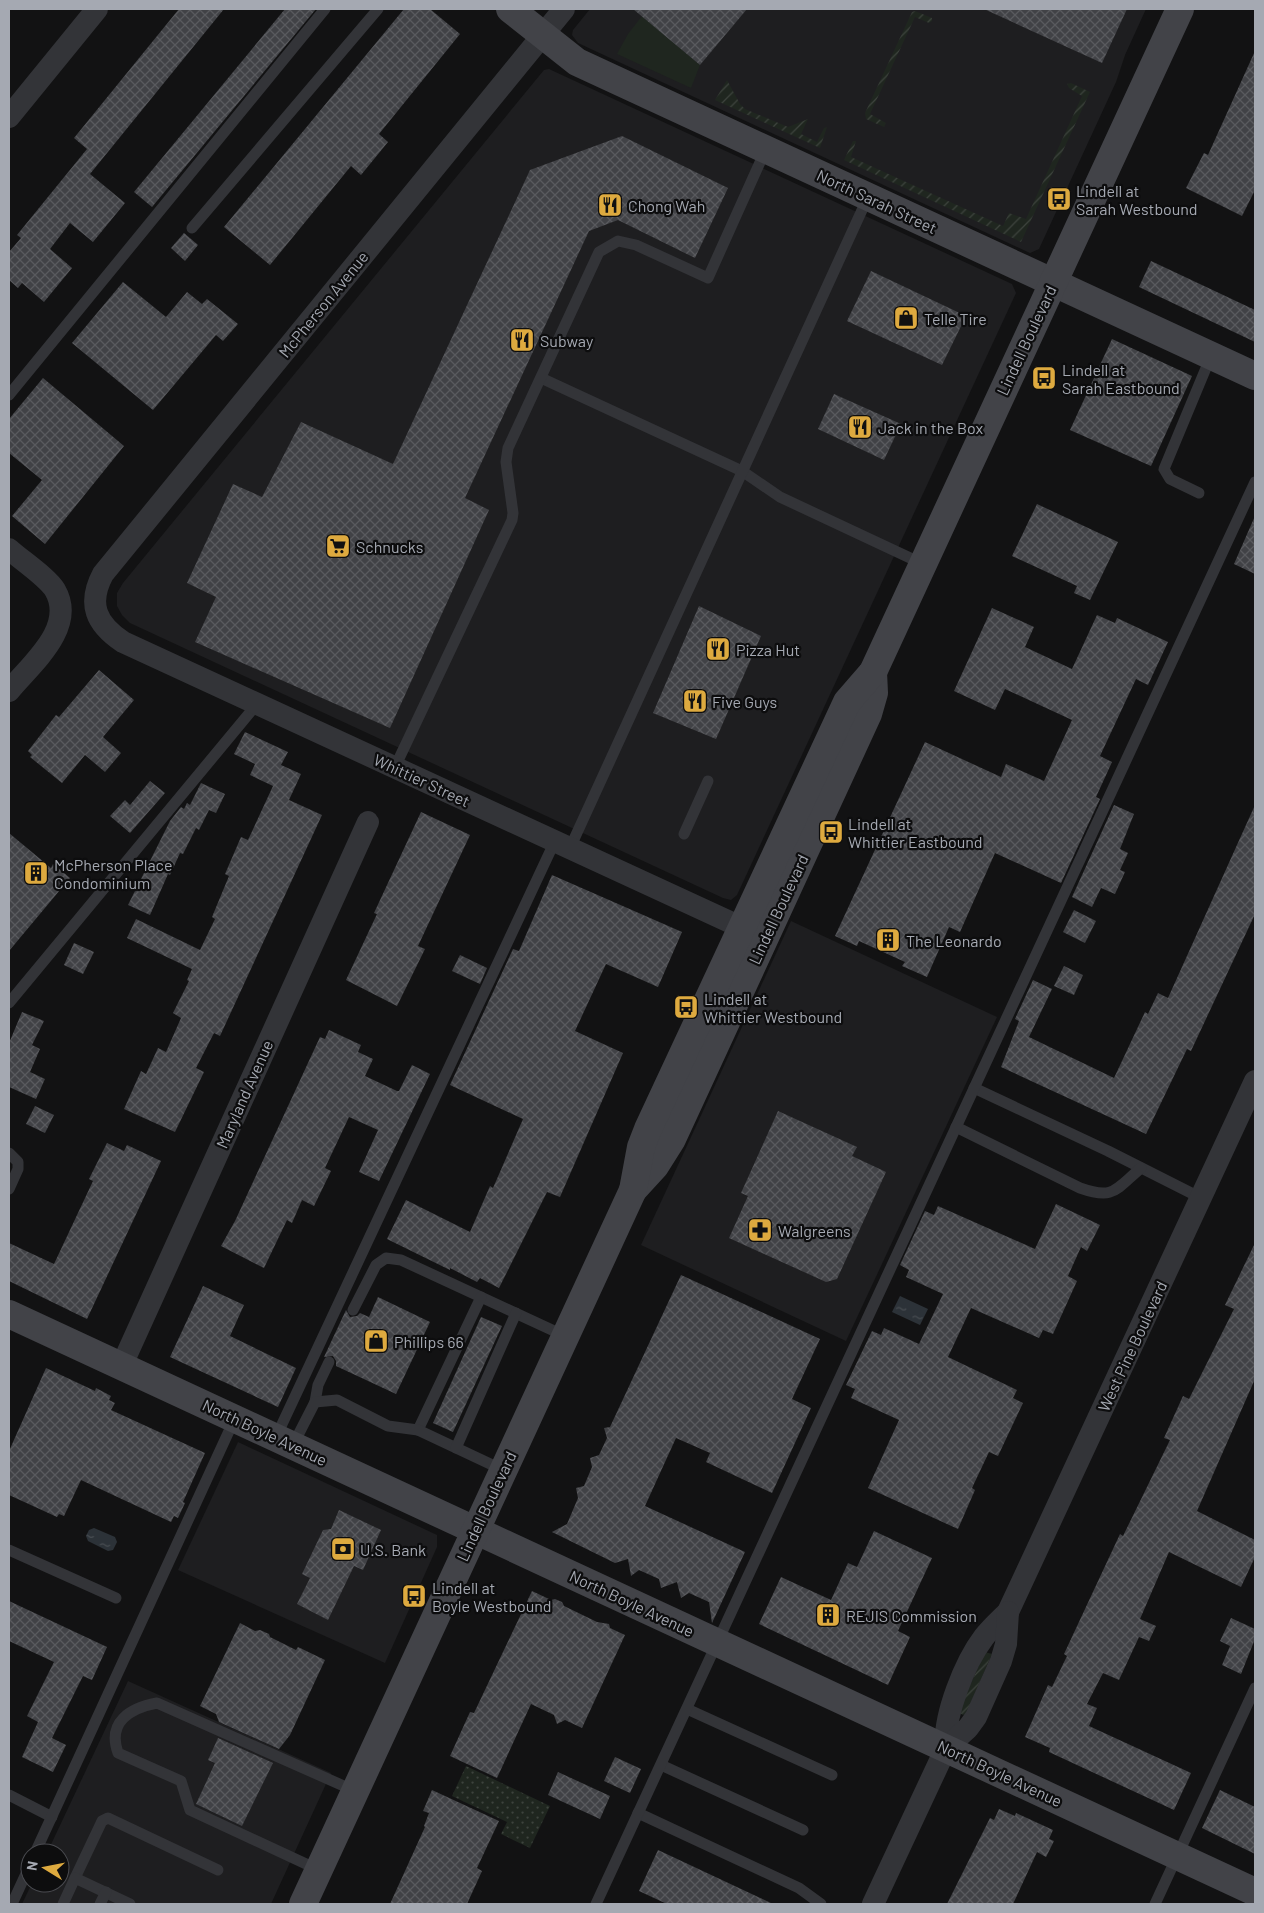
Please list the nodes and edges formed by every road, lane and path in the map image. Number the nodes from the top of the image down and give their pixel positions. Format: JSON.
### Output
{"nodes":[{"id":1,"x":97,"y":9,"type":"edge"},
{"id":2,"x":325,"y":9,"type":"edge"},
{"id":3,"x":378,"y":9,"type":"edge"},
{"id":4,"x":510,"y":9,"type":"edge"},
{"id":5,"x":564,"y":9,"type":"edge"},
{"id":6,"x":1180,"y":9,"type":"edge"},
{"id":7,"x":542,"y":35,"type":"junction"},
{"id":8,"x":9,"y":117,"type":"edge"},
{"id":9,"x":766,"y":149,"type":"junction"},
{"id":10,"x":868,"y":197,"type":"junction"},
{"id":11,"x":192,"y":228,"type":"dead end"},
{"id":12,"x":1053,"y":283,"type":"junction"},
{"id":13,"x":1211,"y":356,"type":"junction"},
{"id":14,"x":1255,"y":376,"type":"edge"},
{"id":15,"x":541,"y":378,"type":"junction"},
{"id":16,"x":9,"y":395,"type":"edge"},
{"id":17,"x":742,"y":471,"type":"junction"},
{"id":18,"x":1255,"y":482,"type":"edge"},
{"id":19,"x":1199,"y":493,"type":"dead end"},
{"id":20,"x":9,"y":549,"type":"edge"},
{"id":21,"x":923,"y":564,"type":"junction"},
{"id":22,"x":95,"y":606,"type":"joint"},
{"id":23,"x":9,"y":691,"type":"edge"},
{"id":24,"x":257,"y":704,"type":"junction"},
{"id":25,"x":395,"y":767,"type":"junction"},
{"id":26,"x":708,"y":781,"type":"dead end"},
{"id":27,"x":368,"y":822,"type":"dead end"},
{"id":28,"x":684,"y":834,"type":"dead end"},
{"id":29,"x":563,"y":845,"type":"junction"},
{"id":30,"x":753,"y":933,"type":"junction"},
{"id":31,"x":9,"y":1004,"type":"edge"},
{"id":32,"x":1255,"y":1081,"type":"edge"},
{"id":33,"x":974,"y":1088,"type":"junction"},
{"id":34,"x":956,"y":1127,"type":"junction"},
{"id":35,"x":9,"y":1153,"type":"edge"},
{"id":36,"x":1141,"y":1168,"type":"junction"},
{"id":37,"x":9,"y":1189,"type":"edge"},
{"id":38,"x":1201,"y":1198,"type":"junction"},
{"id":39,"x":480,"y":1297,"type":"junction"},
{"id":40,"x":353,"y":1310,"type":"dead end"},
{"id":41,"x":516,"y":1313,"type":"junction"},
{"id":42,"x":9,"y":1314,"type":"edge"},
{"id":43,"x":565,"y":1336,"type":"junction"},
{"id":44,"x":329,"y":1362,"type":"dead end"},
{"id":45,"x":121,"y":1366,"type":"junction"},
{"id":46,"x":315,"y":1402,"type":"junction"},
{"id":47,"x":234,"y":1418,"type":"junction"},
{"id":48,"x":418,"y":1430,"type":"junction"},
{"id":49,"x":284,"y":1442,"type":"junction"},
{"id":50,"x":456,"y":1448,"type":"junction"},
{"id":51,"x":503,"y":1470,"type":"junction"},
{"id":52,"x":475,"y":1530,"type":"junction"},
{"id":53,"x":9,"y":1550,"type":"edge"},
{"id":54,"x":116,"y":1598,"type":"dead end"},
{"id":55,"x":716,"y":1642,"type":"junction"},
{"id":56,"x":1255,"y":1688,"type":"edge"},
{"id":57,"x":687,"y":1709,"type":"junction"},
{"id":58,"x":946,"y":1748,"type":"junction"},
{"id":59,"x":661,"y":1765,"type":"junction"},
{"id":60,"x":832,"y":1775,"type":"dead end"},
{"id":61,"x":355,"y":1791,"type":"junction"},
{"id":62,"x":9,"y":1794,"type":"edge"},
{"id":63,"x":638,"y":1813,"type":"junction"},
{"id":64,"x":52,"y":1817,"type":"junction"},
{"id":65,"x":803,"y":1830,"type":"dead end"},
{"id":66,"x":40,"y":1843,"type":"edge"},
{"id":67,"x":1177,"y":1856,"type":"junction"},
{"id":68,"x":218,"y":1870,"type":"dead end"},
{"id":69,"x":319,"y":1870,"type":"junction"},
{"id":70,"x":75,"y":1878,"type":"junction"},
{"id":71,"x":20,"y":1887,"type":"edge"},
{"id":72,"x":106,"y":1892,"type":"junction"},
{"id":73,"x":1255,"y":1892,"type":"edge"},
{"id":74,"x":12,"y":1904,"type":"edge"},
{"id":75,"x":63,"y":1904,"type":"edge"},
{"id":76,"x":100,"y":1904,"type":"edge"},
{"id":77,"x":130,"y":1904,"type":"edge"},
{"id":78,"x":303,"y":1904,"type":"edge"},
{"id":79,"x":596,"y":1904,"type":"edge"},
{"id":80,"x":821,"y":1904,"type":"edge"},
{"id":81,"x":873,"y":1904,"type":"edge"},
{"id":82,"x":1155,"y":1904,"type":"edge"}],
"edges":[{"from":1,"to":8,"type":"street"},
{"from":2,"to":16,"type":"lane"},
{"from":3,"to":11,"type":"lane"},
{"from":4,"to":7,"type":"street","name":"North Sarah Street"},
{"from":5,"to":7,"type":"street","name":"McPherson Avenue"},
{"from":6,"to":12,"type":"street","name":"Lindell Boulevard"},
{"from":7,"to":9,"type":"street","name":"North Sarah Street"},
{"from":7,"to":22,"type":"street","name":"McPherson Avenue"},
{"from":9,"to":10,"type":"street","name":"North Sarah Street"},
{"from":9,"to":15,"type":"lane"},
{"from":10,"to":12,"type":"street","name":"North Sarah Street"},
{"from":10,"to":17,"type":"lane"},
{"from":12,"to":13,"type":"street","name":"North Sarah Street"},
{"from":12,"to":21,"type":"street","name":"Lindell Boulevard"},
{"from":13,"to":14,"type":"street","name":"North Sarah Street"},
{"from":13,"to":19,"type":"lane"},
{"from":15,"to":17,"type":"lane"},
{"from":15,"to":25,"type":"lane"},
{"from":17,"to":21,"type":"lane"},
{"from":17,"to":29,"type":"lane"},
{"from":18,"to":33,"type":"lane"},
{"from":20,"to":23,"type":"street"},
{"from":21,"to":30,"type":"street","name":"Lindell Boulevard"},
{"from":22,"to":24,"type":"street","name":"Whittier Street"},
{"from":24,"to":25,"type":"street","name":"Whittier Street"},
{"from":24,"to":31,"type":"lane"},
{"from":25,"to":29,"type":"street","name":"Whittier Street"},
{"from":26,"to":28,"type":"lane"},
{"from":27,"to":45,"type":"street","name":"Maryland Avenue"},
{"from":29,"to":30,"type":"street","name":"Whittier Street"},
{"from":29,"to":49,"type":"lane"},
{"from":30,"to":43,"type":"street","name":"Lindell Boulevard"},
{"from":32,"to":38,"type":"street","name":"West Pine Boulevard"},
{"from":33,"to":34,"type":"lane"},
{"from":33,"to":36,"type":"lane"},
{"from":34,"to":36,"type":"lane"},
{"from":34,"to":55,"type":"lane"},
{"from":35,"to":37,"type":"lane"},
{"from":36,"to":38,"type":"lane"},
{"from":38,"to":58,"type":"street","name":"West Pine Boulevard"},
{"from":39,"to":40,"type":"lane"},
{"from":39,"to":41,"type":"lane"},
{"from":39,"to":48,"type":"lane"},
{"from":41,"to":43,"type":"lane"},
{"from":41,"to":50,"type":"lane"},
{"from":42,"to":45,"type":"street","name":"North Boyle Avenue"},
{"from":43,"to":51,"type":"street","name":"Lindell Boulevard"},
{"from":44,"to":46,"type":"lane"},
{"from":45,"to":47,"type":"street","name":"North Boyle Avenue"},
{"from":46,"to":48,"type":"lane"},
{"from":46,"to":49,"type":"lane"},
{"from":47,"to":49,"type":"street","name":"North Boyle Avenue"},
{"from":47,"to":64,"type":"lane"},
{"from":48,"to":50,"type":"lane"},
{"from":49,"to":52,"type":"street","name":"North Boyle Avenue"},
{"from":50,"to":51,"type":"lane"},
{"from":51,"to":52,"type":"street","name":"Lindell Boulevard"},
{"from":52,"to":55,"type":"street","name":"North Boyle Avenue"},
{"from":52,"to":61,"type":"street","name":"Lindell Boulevard"},
{"from":53,"to":54,"type":"lane"},
{"from":55,"to":57,"type":"lane"},
{"from":55,"to":58,"type":"street","name":"North Boyle Avenue"},
{"from":56,"to":67,"type":"lane"},
{"from":57,"to":59,"type":"lane"},
{"from":57,"to":60,"type":"lane"},
{"from":58,"to":67,"type":"street","name":"North Boyle Avenue"},
{"from":58,"to":81,"type":"street","name":"West Pine Boulevard"},
{"from":59,"to":63,"type":"lane"},
{"from":59,"to":65,"type":"lane"},
{"from":61,"to":69,"type":"street","name":"Lindell Boulevard"},
{"from":61,"to":69,"type":"lane"},
{"from":62,"to":64,"type":"lane"},
{"from":63,"to":79,"type":"lane"},
{"from":63,"to":80,"type":"lane"},
{"from":64,"to":66,"type":"lane"},
{"from":67,"to":73,"type":"street","name":"North Boyle Avenue"},
{"from":67,"to":82,"type":"lane"},
{"from":68,"to":70,"type":"lane"},
{"from":69,"to":78,"type":"street","name":"Lindell Boulevard"},
{"from":70,"to":72,"type":"lane"},
{"from":70,"to":75,"type":"lane"},
{"from":71,"to":74,"type":"lane"},
{"from":72,"to":76,"type":"lane"},
{"from":72,"to":77,"type":"lane"}]}
